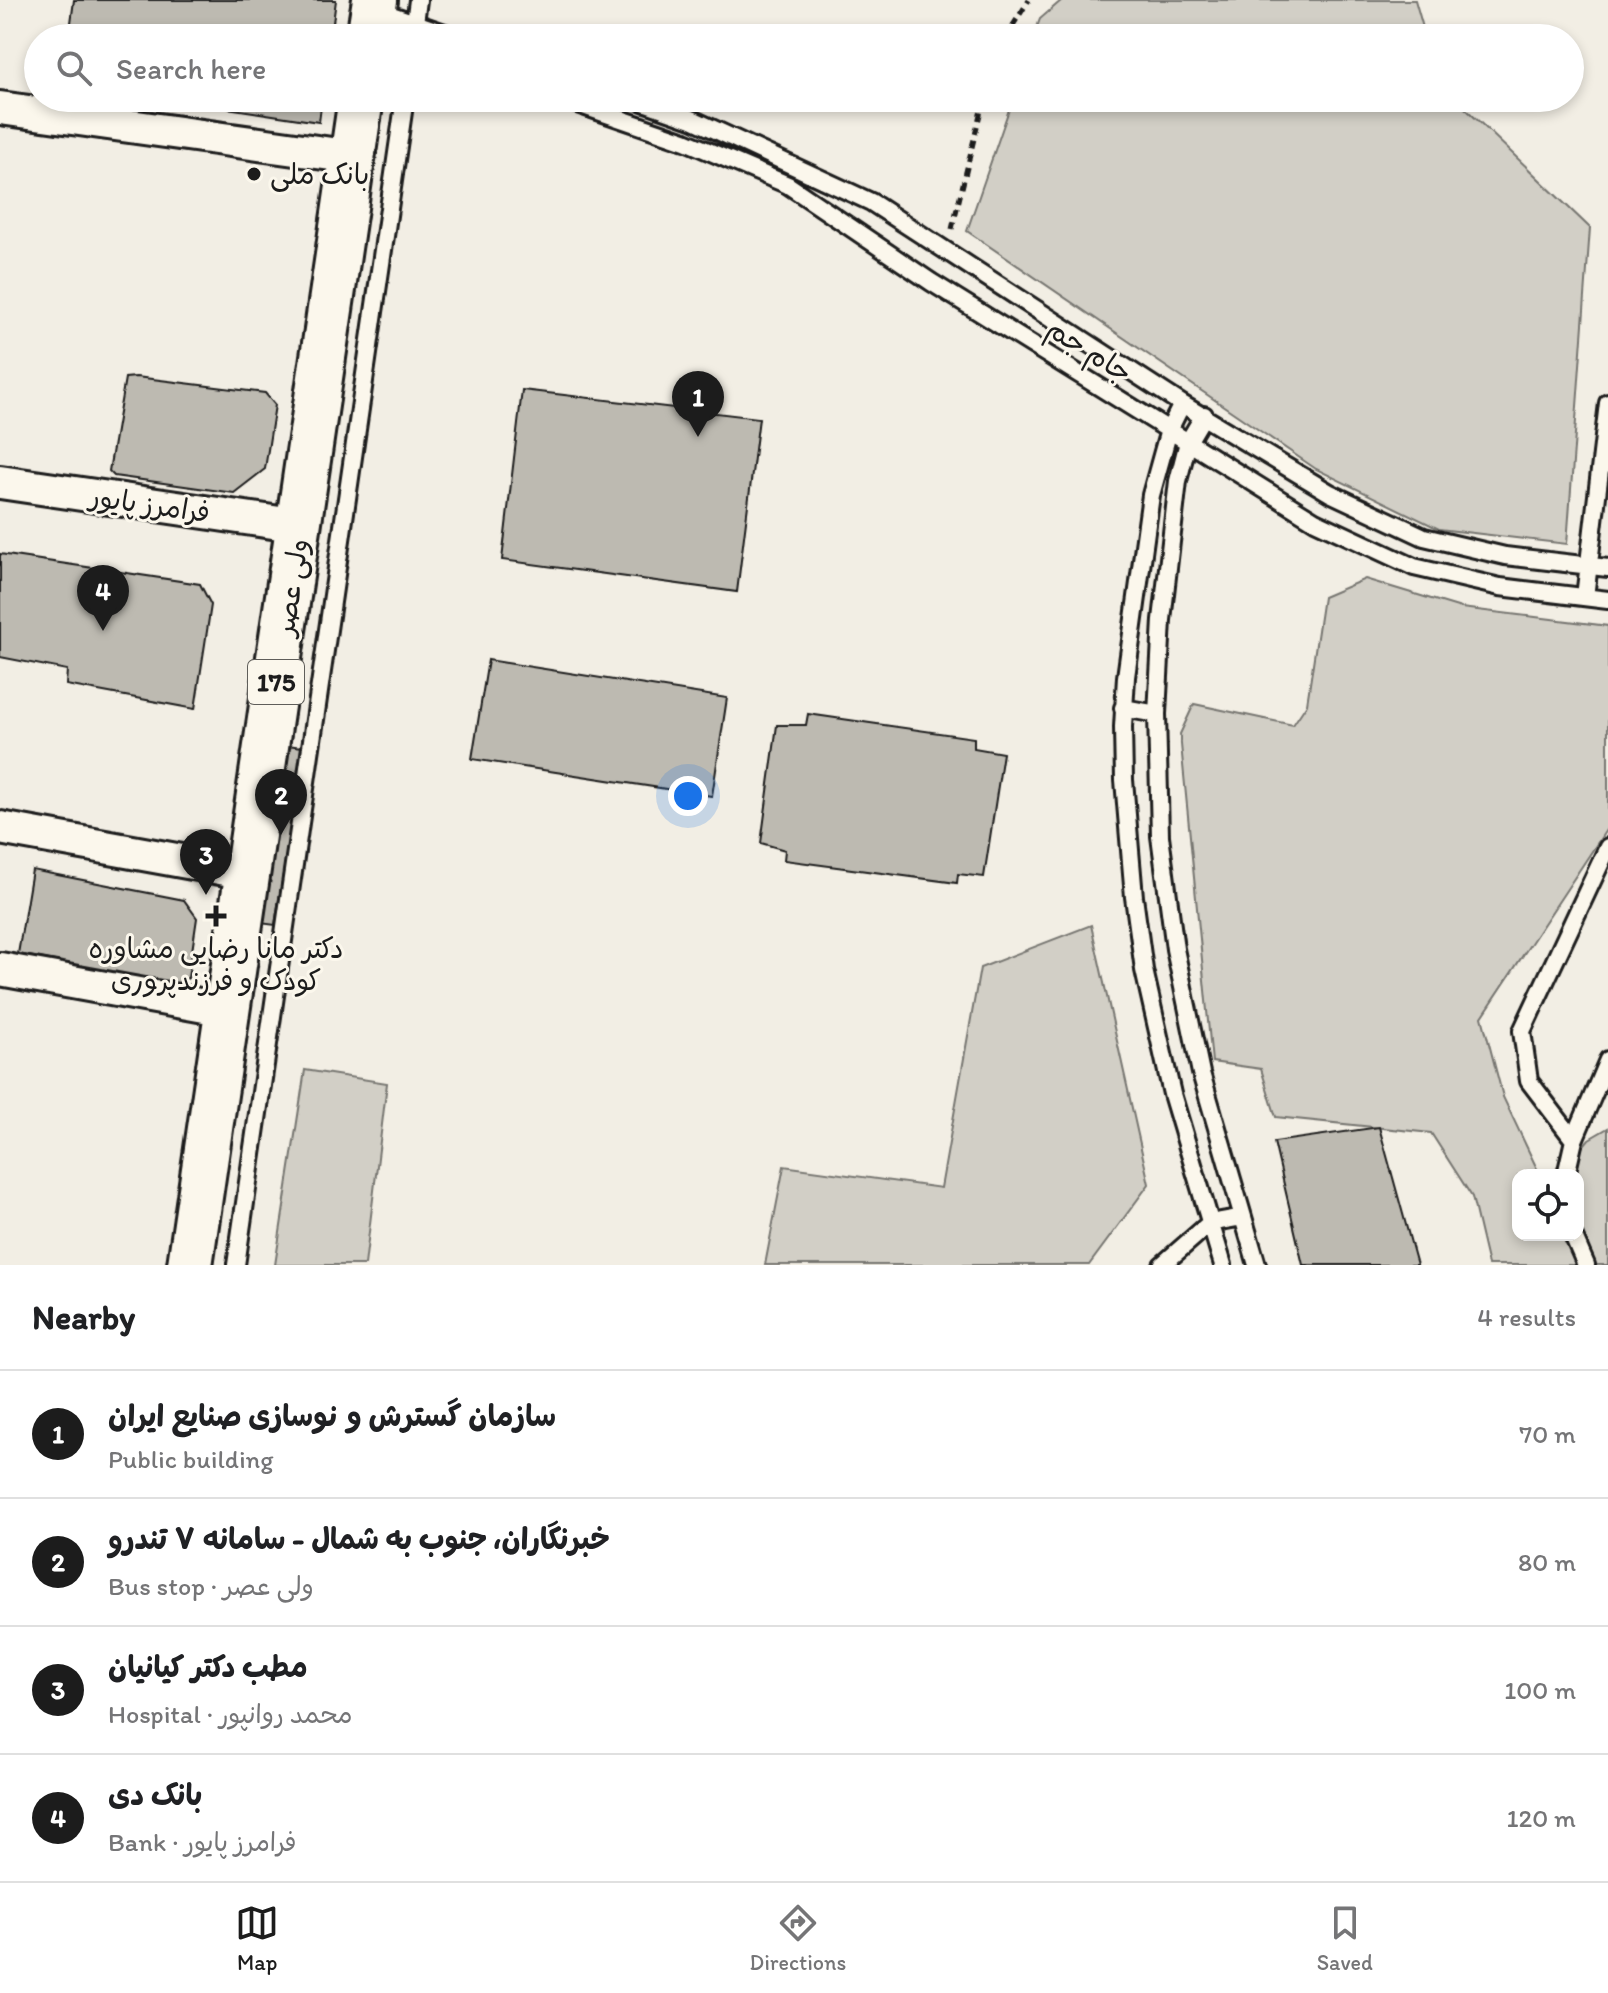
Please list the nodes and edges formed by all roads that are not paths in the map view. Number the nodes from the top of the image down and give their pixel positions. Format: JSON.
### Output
{"nodes":[{"id":1,"x":418,"y":0,"type":"edge"},
{"id":2,"x":415,"y":24,"type":"edge"},
{"id":3,"x":0,"y":108,"type":"edge"},
{"id":4,"x":24,"y":111,"type":"edge"},
{"id":5,"x":29,"y":112,"type":"edge"},
{"id":6,"x":359,"y":112,"type":"edge"},
{"id":7,"x":403,"y":112,"type":"edge"},
{"id":8,"x":601,"y":112,"type":"edge"},
{"id":9,"x":672,"y":112,"type":"edge"},
{"id":10,"x":692,"y":119,"type":"junction"},
{"id":11,"x":685,"y":141,"type":"junction"},
{"id":12,"x":353,"y":157,"type":"junction"},
{"id":13,"x":1608,"y":403,"type":"edge"},
{"id":14,"x":1182,"y":404,"type":"junction"},
{"id":15,"x":1204,"y":415,"type":"junction"},
{"id":16,"x":1169,"y":430,"type":"junction"},
{"id":17,"x":1188,"y":442,"type":"junction"},
{"id":18,"x":0,"y":482,"type":"edge"},
{"id":19,"x":300,"y":526,"type":"junction"},
{"id":20,"x":1589,"y":566,"type":"junction"},
{"id":21,"x":1608,"y":568,"type":"edge"},
{"id":22,"x":1585,"y":597,"type":"junction"},
{"id":23,"x":1608,"y":600,"type":"edge"},
{"id":24,"x":1123,"y":708,"type":"junction"},
{"id":25,"x":1157,"y":714,"type":"junction"},
{"id":26,"x":0,"y":828,"type":"edge"},
{"id":27,"x":1608,"y":847,"type":"edge"},
{"id":28,"x":248,"y":873,"type":"junction"},
{"id":29,"x":0,"y":969,"type":"edge"},
{"id":30,"x":227,"y":1010,"type":"junction"},
{"id":31,"x":1608,"y":1060,"type":"edge"},
{"id":32,"x":1574,"y":1140,"type":"junction"},
{"id":33,"x":1567,"y":1169,"type":"edge"},
{"id":34,"x":1243,"y":1217,"type":"junction"},
{"id":35,"x":1210,"y":1223,"type":"junction"},
{"id":36,"x":1576,"y":1241,"type":"edge"},
{"id":37,"x":190,"y":1265,"type":"edge"},
{"id":38,"x":236,"y":1265,"type":"edge"},
{"id":39,"x":1162,"y":1265,"type":"edge"},
{"id":40,"x":1223,"y":1265,"type":"edge"},
{"id":41,"x":1257,"y":1265,"type":"edge"},
{"id":42,"x":1586,"y":1265,"type":"edge"}],
"edges":[{"from":1,"to":2,"type":"lane"},
{"from":3,"to":4,"type":"street"},
{"from":5,"to":12,"type":"street"},
{"from":6,"to":12,"type":"main road","name":"ولی عصر","number":"175"},
{"from":7,"to":38,"type":"lane"},
{"from":8,"to":11,"type":"lane","name":"جام جم"},
{"from":9,"to":10,"type":"lane","name":"جام جم"},
{"from":10,"to":11,"type":"lane"},
{"from":10,"to":14,"type":"lane","name":"جام جم"},
{"from":11,"to":16,"type":"lane","name":"جام جم"},
{"from":12,"to":19,"type":"main road","name":"ولی عصر","number":"175"},
{"from":13,"to":20,"type":"lane"},
{"from":14,"to":15,"type":"lane","name":"جام جم"},
{"from":14,"to":16,"type":"lane"},
{"from":15,"to":17,"type":"lane"},
{"from":15,"to":20,"type":"lane","name":"جام جم"},
{"from":16,"to":17,"type":"lane","name":"جام جم"},
{"from":16,"to":24,"type":"lane"},
{"from":17,"to":22,"type":"lane","name":"جام جم"},
{"from":17,"to":25,"type":"lane"},
{"from":18,"to":19,"type":"street","name":"فرامرز پایور"},
{"from":19,"to":28,"type":"main road","name":"ولی عصر","number":"175"},
{"from":20,"to":21,"type":"lane","name":"جام جم"},
{"from":20,"to":22,"type":"lane"},
{"from":22,"to":23,"type":"lane","name":"جام جم"},
{"from":24,"to":25,"type":"lane"},
{"from":24,"to":35,"type":"lane"},
{"from":25,"to":34,"type":"lane"},
{"from":26,"to":28,"type":"street"},
{"from":27,"to":32,"type":"lane"},
{"from":28,"to":30,"type":"main road","name":"ولی عصر","number":"175"},
{"from":29,"to":30,"type":"street"},
{"from":30,"to":37,"type":"main road","name":"ولی عصر","number":"175"},
{"from":31,"to":32,"type":"lane"},
{"from":32,"to":33,"type":"lane"},
{"from":34,"to":35,"type":"lane"},
{"from":34,"to":41,"type":"lane"},
{"from":35,"to":39,"type":"lane"},
{"from":35,"to":40,"type":"lane"},
{"from":36,"to":42,"type":"lane"}]}
